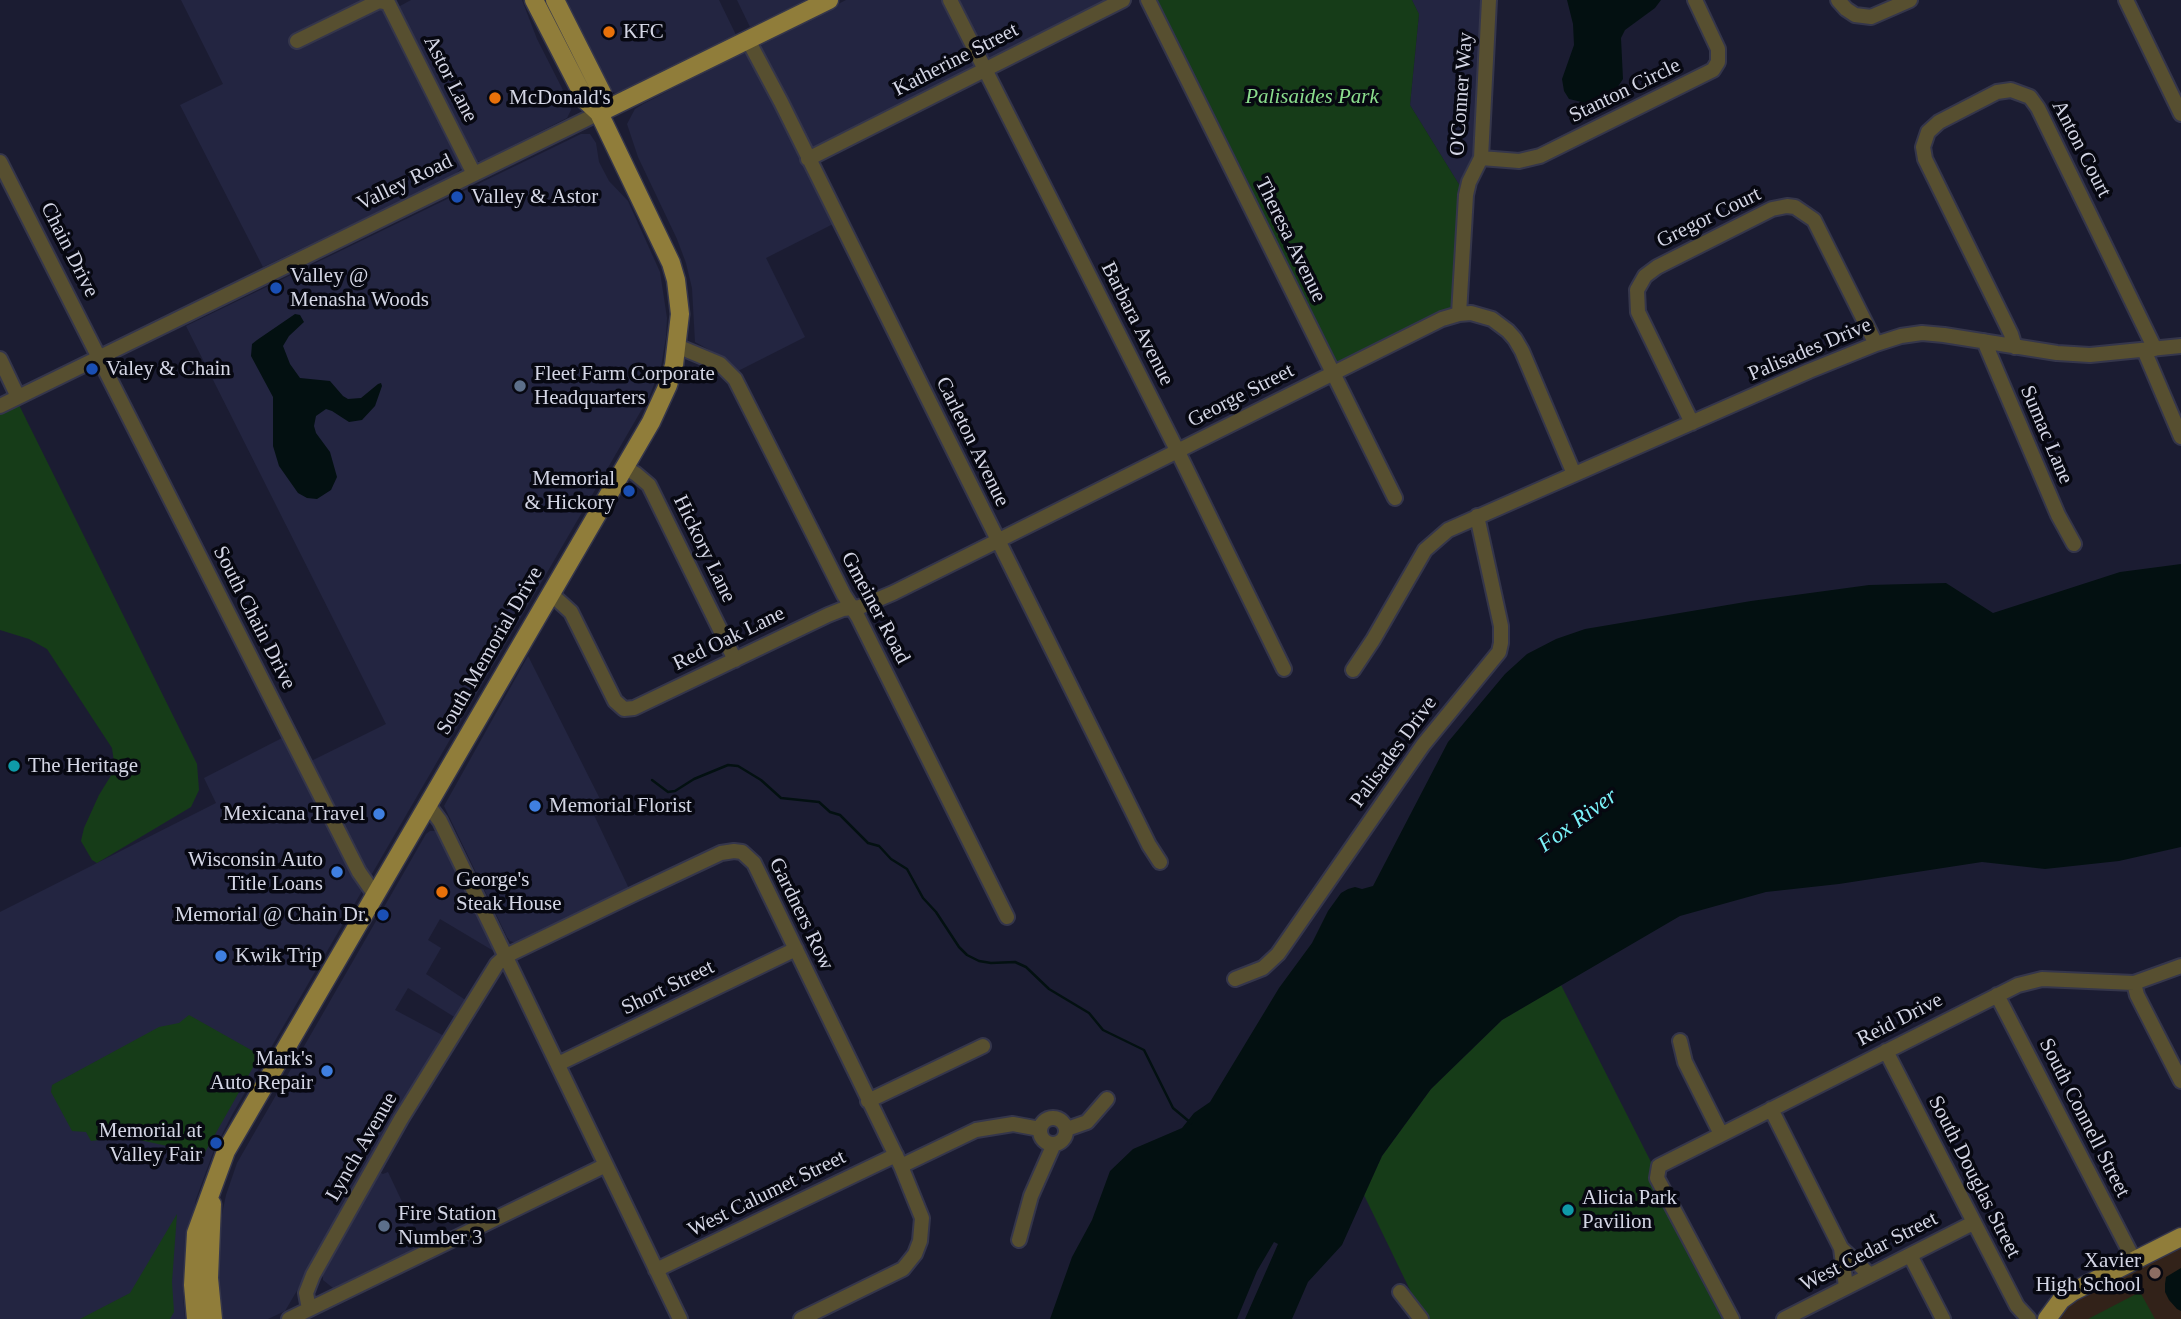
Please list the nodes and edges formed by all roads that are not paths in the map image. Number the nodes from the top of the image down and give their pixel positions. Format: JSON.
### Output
{"nodes":[{"id":1,"x":534,"y":0,"type":"edge"},
{"id":2,"x":555,"y":0,"type":"edge"},
{"id":3,"x":829,"y":0,"type":"edge"},
{"id":4,"x":950,"y":0,"type":"edge"},
{"id":5,"x":1123,"y":0,"type":"edge"},
{"id":6,"x":1147,"y":0,"type":"edge"},
{"id":7,"x":1489,"y":0,"type":"edge"},
{"id":8,"x":1695,"y":0,"type":"edge"},
{"id":9,"x":1838,"y":0,"type":"edge"},
{"id":10,"x":1910,"y":0,"type":"edge"},
{"id":11,"x":2126,"y":0,"type":"edge"},
{"id":12,"x":390,"y":1,"type":"edge"},
{"id":13,"x":748,"y":40,"type":"junction"},
{"id":14,"x":297,"y":41,"type":"dead end"},
{"id":15,"x":985,"y":69,"type":"junction"},
{"id":16,"x":599,"y":113,"type":"junction"},
{"id":17,"x":2181,"y":114,"type":"edge"},
{"id":18,"x":1481,"y":158,"type":"junction"},
{"id":19,"x":808,"y":159,"type":"junction"},
{"id":20,"x":0,"y":162,"type":"edge"},
{"id":21,"x":474,"y":174,"type":"junction"},
{"id":22,"x":1459,"y":314,"type":"junction"},
{"id":23,"x":1984,"y":341,"type":"junction"},
{"id":24,"x":1876,"y":344,"type":"junction"},
{"id":25,"x":677,"y":346,"type":"junction"},
{"id":26,"x":2181,"y":346,"type":"edge"},
{"id":27,"x":2015,"y":347,"type":"junction"},
{"id":28,"x":2149,"y":349,"type":"junction"},
{"id":29,"x":100,"y":357,"type":"junction"},
{"id":30,"x":0,"y":359,"type":"edge"},
{"id":31,"x":1333,"y":374,"type":"junction"},
{"id":32,"x":18,"y":397,"type":"junction"},
{"id":33,"x":0,"y":406,"type":"edge"},
{"id":34,"x":1692,"y":423,"type":"junction"},
{"id":35,"x":2180,"y":429,"type":"edge"},
{"id":36,"x":1178,"y":452,"type":"junction"},
{"id":37,"x":624,"y":467,"type":"junction"},
{"id":38,"x":1574,"y":474,"type":"junction"},
{"id":39,"x":1395,"y":498,"type":"dead end"},
{"id":40,"x":1476,"y":516,"type":"junction"},
{"id":41,"x":998,"y":541,"type":"junction"},
{"id":42,"x":2074,"y":544,"type":"dead end"},
{"id":43,"x":550,"y":593,"type":"junction"},
{"id":44,"x":852,"y":608,"type":"junction"},
{"id":45,"x":735,"y":660,"type":"junction"},
{"id":46,"x":1284,"y":669,"type":"dead end"},
{"id":47,"x":1353,"y":670,"type":"dead end"},
{"id":48,"x":428,"y":805,"type":"junction"},
{"id":49,"x":1160,"y":862,"type":"dead end"},
{"id":50,"x":375,"y":895,"type":"junction"},
{"id":51,"x":1007,"y":917,"type":"dead end"},
{"id":52,"x":796,"y":949,"type":"junction"},
{"id":53,"x":506,"y":956,"type":"junction"},
{"id":54,"x":2181,"y":966,"type":"edge"},
{"id":55,"x":1235,"y":979,"type":"dead end"},
{"id":56,"x":2134,"y":983,"type":"junction"},
{"id":57,"x":1997,"y":995,"type":"junction"},
{"id":58,"x":1680,"y":1041,"type":"dead end"},
{"id":59,"x":983,"y":1046,"type":"dead end"},
{"id":60,"x":1885,"y":1051,"type":"junction"},
{"id":61,"x":558,"y":1064,"type":"junction"},
{"id":62,"x":2181,"y":1081,"type":"edge"},
{"id":63,"x":1107,"y":1099,"type":"dead end"},
{"id":64,"x":868,"y":1101,"type":"junction"},
{"id":65,"x":1770,"y":1109,"type":"junction"},
{"id":66,"x":1040,"y":1129,"type":"junction"},
{"id":67,"x":1067,"y":1129,"type":"junction"},
{"id":68,"x":1721,"y":1134,"type":"junction"},
{"id":69,"x":1054,"y":1144,"type":"junction"},
{"id":70,"x":898,"y":1161,"type":"junction"},
{"id":71,"x":607,"y":1166,"type":"junction"},
{"id":72,"x":212,"y":1195,"type":"junction"},
{"id":73,"x":1973,"y":1223,"type":"junction"},
{"id":74,"x":2181,"y":1237,"type":"edge"},
{"id":75,"x":1019,"y":1240,"type":"dead end"},
{"id":76,"x":1841,"y":1248,"type":"junction"},
{"id":77,"x":1910,"y":1255,"type":"junction"},
{"id":78,"x":2134,"y":1260,"type":"junction"},
{"id":79,"x":194,"y":1263,"type":"junction"},
{"id":80,"x":656,"y":1270,"type":"junction"},
{"id":81,"x":1870,"y":1275,"type":"junction"},
{"id":82,"x":1846,"y":1287,"type":"junction"},
{"id":83,"x":1400,"y":1292,"type":"dead end"},
{"id":84,"x":309,"y":1309,"type":"junction"},
{"id":85,"x":1809,"y":1313,"type":"edge"},
{"id":86,"x":188,"y":1319,"type":"edge"},
{"id":87,"x":196,"y":1319,"type":"edge"},
{"id":88,"x":213,"y":1319,"type":"edge"},
{"id":89,"x":289,"y":1319,"type":"edge"},
{"id":90,"x":680,"y":1319,"type":"edge"},
{"id":91,"x":801,"y":1319,"type":"edge"},
{"id":92,"x":1421,"y":1319,"type":"edge"},
{"id":93,"x":1732,"y":1319,"type":"edge"},
{"id":94,"x":1784,"y":1319,"type":"edge"},
{"id":95,"x":1943,"y":1319,"type":"edge"},
{"id":96,"x":2029,"y":1319,"type":"edge"},
{"id":97,"x":2046,"y":1319,"type":"edge"}],
"edges":[{"from":1,"to":16,"type":"main road"},
{"from":2,"to":16,"type":"main road"},
{"from":3,"to":13,"type":"main road","name":"Valley Road"},
{"from":4,"to":15,"type":"street","name":"Barbara Avenue"},
{"from":5,"to":15,"type":"street","name":"Katherine Street"},
{"from":6,"to":31,"type":"street","name":"Theresa Avenue"},
{"from":7,"to":18,"type":"street","name":"O'Conner Way"},
{"from":8,"to":18,"type":"street","name":"Stanton Circle"},
{"from":9,"to":10,"type":"street"},
{"from":11,"to":17,"type":"street"},
{"from":12,"to":14,"type":"street"},
{"from":12,"to":21,"type":"street","name":"Astor Lane"},
{"from":13,"to":16,"type":"main road","name":"Valley Road"},
{"from":13,"to":19,"type":"street","name":"Carleton Avenue"},
{"from":15,"to":19,"type":"street","name":"Katherine Street"},
{"from":15,"to":36,"type":"street","name":"Barbara Avenue"},
{"from":16,"to":21,"type":"street","name":"Valley Road"},
{"from":16,"to":25,"type":"main road","name":"South Memorial Drive"},
{"from":18,"to":22,"type":"street","name":"O'Conner Way"},
{"from":19,"to":41,"type":"street","name":"Carleton Avenue"},
{"from":20,"to":29,"type":"street","name":"Chain Drive"},
{"from":21,"to":29,"type":"street","name":"Valley Road"},
{"from":22,"to":31,"type":"street","name":"George Street"},
{"from":22,"to":38,"type":"street"},
{"from":23,"to":24,"type":"street","name":"Palisades Drive"},
{"from":23,"to":27,"type":"street","name":"Palisades Drive"},
{"from":23,"to":42,"type":"street","name":"Sumac Lane"},
{"from":24,"to":34,"type":"street","name":"Palisades Drive"},
{"from":24,"to":34,"type":"street","name":"Gregor Court"},
{"from":25,"to":37,"type":"main road","name":"South Memorial Drive"},
{"from":25,"to":44,"type":"street","name":"Gmeiner Road"},
{"from":26,"to":28,"type":"street","name":"Palisades Drive"},
{"from":27,"to":28,"type":"street","name":"Palisades Drive"},
{"from":27,"to":28,"type":"street","name":"Anton Court"},
{"from":28,"to":35,"type":"street"},
{"from":29,"to":32,"type":"street","name":"Valley Road"},
{"from":29,"to":50,"type":"street","name":"South Chain Drive"},
{"from":30,"to":32,"type":"street"},
{"from":31,"to":36,"type":"street","name":"George Street"},
{"from":31,"to":39,"type":"street","name":"Theresa Avenue"},
{"from":32,"to":33,"type":"street","name":"Valley Road"},
{"from":34,"to":38,"type":"street","name":"Palisades Drive"},
{"from":36,"to":41,"type":"street","name":"George Street"},
{"from":36,"to":46,"type":"street","name":"Barbara Avenue"},
{"from":37,"to":43,"type":"main road","name":"South Memorial Drive"},
{"from":37,"to":45,"type":"street","name":"Hickory Lane"},
{"from":38,"to":40,"type":"street","name":"Palisades Drive"},
{"from":40,"to":47,"type":"street","name":"Palisades Drive"},
{"from":40,"to":55,"type":"street","name":"Palisades Drive"},
{"from":41,"to":44,"type":"street","name":"George Street"},
{"from":41,"to":49,"type":"street","name":"Carleton Avenue"},
{"from":43,"to":45,"type":"street","name":"Red Oak Lane"},
{"from":43,"to":48,"type":"main road","name":"South Memorial Drive"},
{"from":44,"to":45,"type":"street","name":"Red Oak Lane"},
{"from":44,"to":51,"type":"street","name":"Gmeiner Road"},
{"from":48,"to":50,"type":"main road","name":"South Memorial Drive"},
{"from":48,"to":53,"type":"street"},
{"from":50,"to":72,"type":"main road","name":"South Memorial Drive"},
{"from":52,"to":53,"type":"street","name":"Gardners Row"},
{"from":52,"to":61,"type":"street","name":"Short Street"},
{"from":52,"to":64,"type":"street","name":"Gardners Row"},
{"from":53,"to":61,"type":"street"},
{"from":53,"to":84,"type":"street","name":"Lynch Avenue"},
{"from":54,"to":56,"type":"street","name":"Reid Drive"},
{"from":56,"to":57,"type":"street","name":"Reid Drive"},
{"from":56,"to":62,"type":"street"},
{"from":57,"to":60,"type":"street","name":"Reid Drive"},
{"from":57,"to":78,"type":"street","name":"South Connell Street"},
{"from":58,"to":68,"type":"street"},
{"from":59,"to":64,"type":"street"},
{"from":60,"to":65,"type":"street","name":"Reid Drive"},
{"from":60,"to":73,"type":"street","name":"South Douglas Street"},
{"from":61,"to":71,"type":"street"},
{"from":63,"to":67,"type":"street"},
{"from":64,"to":70,"type":"street","name":"Gardners Row"},
{"from":65,"to":68,"type":"street","name":"Reid Drive"},
{"from":65,"to":76,"type":"street"},
{"from":66,"to":67,"type":"street"},
{"from":66,"to":69,"type":"street"},
{"from":66,"to":70,"type":"street","name":"West Calumet Street"},
{"from":67,"to":69,"type":"street"},
{"from":68,"to":93,"type":"street","name":"Reid Drive"},
{"from":69,"to":75,"type":"street"},
{"from":70,"to":80,"type":"street","name":"West Calumet Street"},
{"from":70,"to":91,"type":"street","name":"Gardners Row"},
{"from":71,"to":80,"type":"street"},
{"from":71,"to":84,"type":"street"},
{"from":72,"to":79,"type":"main road","name":"South Memorial Drive"},
{"from":72,"to":88,"type":"main road","name":"South Memorial Drive"},
{"from":73,"to":77,"type":"street","name":"West Cedar Street"},
{"from":73,"to":96,"type":"street","name":"South Douglas Street"},
{"from":74,"to":78,"type":"main road"},
{"from":76,"to":81,"type":"street"},
{"from":76,"to":82,"type":"street"},
{"from":77,"to":81,"type":"street","name":"West Cedar Street"},
{"from":77,"to":95,"type":"street"},
{"from":78,"to":97,"type":"main road"},
{"from":79,"to":86,"type":"main road"},
{"from":79,"to":87,"type":"main road","name":"South Memorial Drive"},
{"from":80,"to":90,"type":"street"},
{"from":81,"to":82,"type":"street","name":"West Cedar Street"},
{"from":82,"to":85,"type":"street","name":"West Cedar Street"},
{"from":83,"to":92,"type":"street"},
{"from":84,"to":89,"type":"street"},
{"from":85,"to":94,"type":"street","name":"West Cedar Street"}]}
